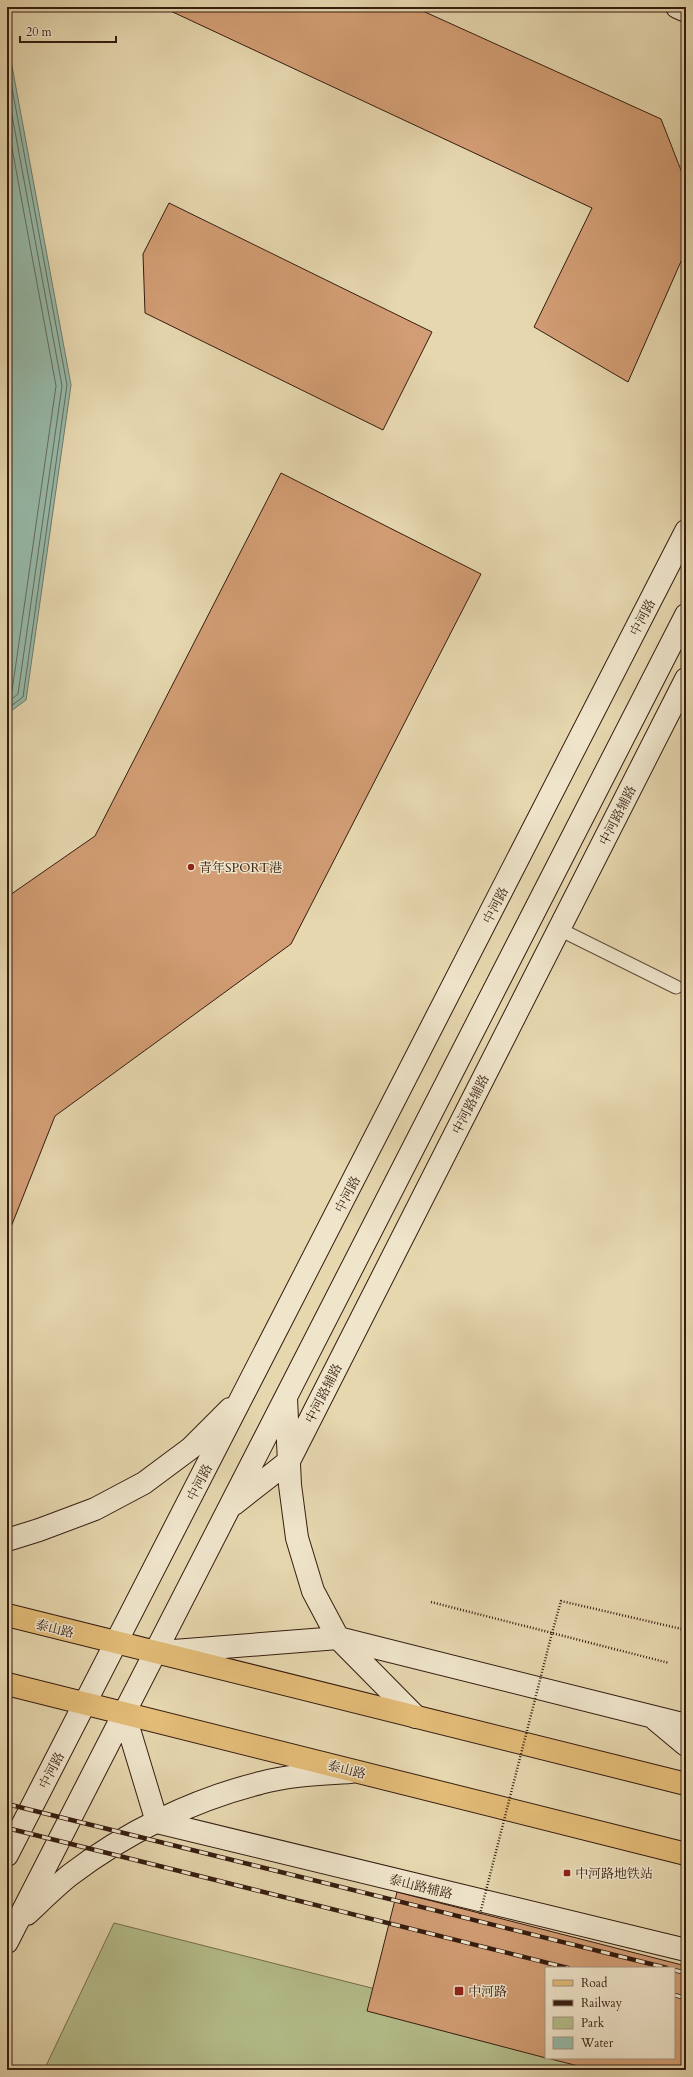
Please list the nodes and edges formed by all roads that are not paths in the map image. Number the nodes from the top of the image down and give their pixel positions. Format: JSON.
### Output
{"nodes":[{"id":1,"x":677,"y":7,"type":"edge"},
{"id":2,"x":686,"y":11,"type":"edge"},
{"id":3,"x":686,"y":531,"type":"edge"},
{"id":4,"x":686,"y":615,"type":"edge"},
{"id":5,"x":686,"y":679,"type":"edge"},
{"id":6,"x":559,"y":929,"type":"junction"},
{"id":7,"x":676,"y":987,"type":"dead end"},
{"id":8,"x":244,"y":1396,"type":"junction"},
{"id":9,"x":286,"y":1397,"type":"junction"},
{"id":10,"x":289,"y":1461,"type":"junction"},
{"id":11,"x":229,"y":1508,"type":"junction"},
{"id":12,"x":7,"y":1540,"type":"edge"},
{"id":13,"x":7,"y":1615,"type":"edge"},
{"id":14,"x":338,"y":1638,"type":"junction"},
{"id":15,"x":117,"y":1643,"type":"junction"},
{"id":16,"x":155,"y":1652,"type":"junction"},
{"id":17,"x":7,"y":1684,"type":"edge"},
{"id":18,"x":85,"y":1704,"type":"junction"},
{"id":19,"x":124,"y":1713,"type":"junction"},
{"id":20,"x":416,"y":1717,"type":"junction"},
{"id":21,"x":653,"y":1717,"type":"junction"},
{"id":22,"x":686,"y":1725,"type":"edge"},
{"id":23,"x":686,"y":1745,"type":"edge"},
{"id":24,"x":356,"y":1771,"type":"junction"},
{"id":25,"x":686,"y":1784,"type":"edge"},
{"id":26,"x":157,"y":1822,"type":"junction"},
{"id":27,"x":686,"y":1854,"type":"edge"},
{"id":28,"x":7,"y":1855,"type":"edge"},
{"id":29,"x":12,"y":1934,"type":"edge"},
{"id":30,"x":686,"y":1950,"type":"edge"}],
"edges":[{"from":1,"to":2,"type":"main road"},
{"from":3,"to":8,"type":"main road","name":"中河路"},
{"from":4,"to":9,"type":"main road"},
{"from":5,"to":6,"type":"main road","name":"中河路辅路"},
{"from":6,"to":7,"type":"lane"},
{"from":6,"to":10,"type":"main road","name":"中河路辅路"},
{"from":8,"to":12,"type":"main road"},
{"from":8,"to":15,"type":"main road","name":"中河路"},
{"from":9,"to":10,"type":"main road"},
{"from":9,"to":11,"type":"main road"},
{"from":10,"to":11,"type":"main road","name":"中河路辅路"},
{"from":10,"to":14,"type":"main road"},
{"from":11,"to":16,"type":"main road"},
{"from":13,"to":15,"type":"main road","name":"泰山路"},
{"from":14,"to":16,"type":"main road"},
{"from":14,"to":20,"type":"main road"},
{"from":14,"to":21,"type":"main road"},
{"from":15,"to":16,"type":"main road","name":"泰山路"},
{"from":15,"to":18,"type":"main road","name":"中河路"},
{"from":16,"to":19,"type":"main road"},
{"from":16,"to":20,"type":"main road","name":"泰山路"},
{"from":17,"to":18,"type":"main road","name":"泰山路"},
{"from":18,"to":19,"type":"main road","name":"泰山路"},
{"from":18,"to":28,"type":"main road","name":"中河路"},
{"from":19,"to":24,"type":"main road","name":"泰山路"},
{"from":19,"to":26,"type":"main road"},
{"from":19,"to":29,"type":"main road"},
{"from":20,"to":25,"type":"main road","name":"泰山路"},
{"from":21,"to":22,"type":"main road"},
{"from":21,"to":23,"type":"main road"},
{"from":24,"to":26,"type":"main road"},
{"from":24,"to":27,"type":"main road","name":"泰山路"},
{"from":26,"to":29,"type":"main road"},
{"from":26,"to":30,"type":"main road","name":"泰山路辅路"}]}
